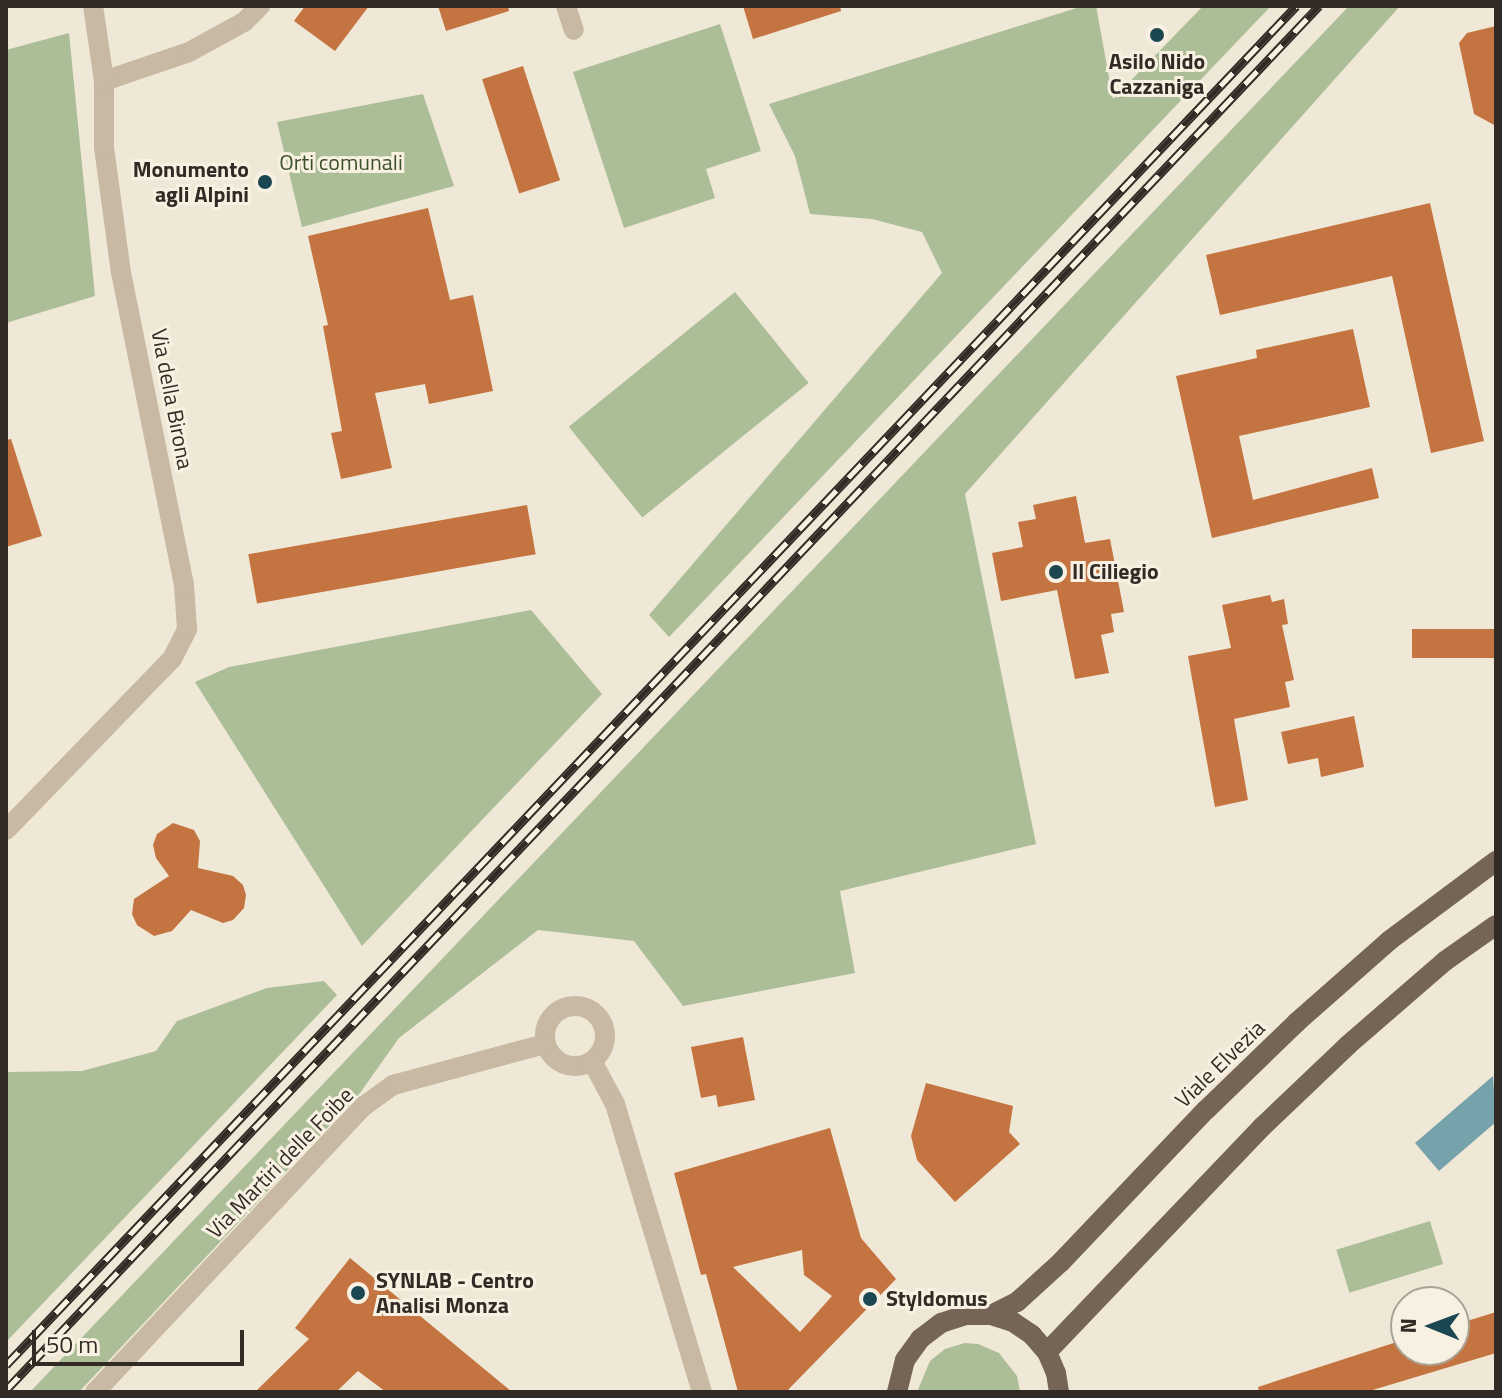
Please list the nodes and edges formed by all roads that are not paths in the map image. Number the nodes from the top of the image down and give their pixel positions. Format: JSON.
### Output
{"nodes":[{"id":1,"x":93,"y":6,"type":"edge"},
{"id":2,"x":260,"y":6,"type":"edge"},
{"id":3,"x":566,"y":6,"type":"edge"},
{"id":4,"x":574,"y":30,"type":"dead end"},
{"id":5,"x":104,"y":81,"type":"junction"},
{"id":6,"x":6,"y":830,"type":"edge"},
{"id":7,"x":1496,"y":861,"type":"edge"},
{"id":8,"x":1496,"y":925,"type":"edge"},
{"id":9,"x":545,"y":1044,"type":"junction"},
{"id":10,"x":592,"y":1061,"type":"junction"},
{"id":11,"x":991,"y":1315,"type":"junction"},
{"id":12,"x":1047,"y":1352,"type":"junction"},
{"id":13,"x":95,"y":1392,"type":"edge"},
{"id":14,"x":702,"y":1392,"type":"edge"},
{"id":15,"x":897,"y":1392,"type":"edge"},
{"id":16,"x":1059,"y":1392,"type":"edge"}],
"edges":[{"from":1,"to":5,"type":"street","name":"Via della Birona"},
{"from":2,"to":5,"type":"street"},
{"from":3,"to":4,"type":"street"},
{"from":5,"to":6,"type":"street","name":"Via della Birona"},
{"from":7,"to":11,"type":"main road","name":"Viale Elvezia"},
{"from":8,"to":12,"type":"main road"},
{"from":9,"to":10,"type":"street"},
{"from":9,"to":10,"type":"street"},
{"from":9,"to":13,"type":"street","name":"Via Martiri delle Foibe"},
{"from":10,"to":14,"type":"street"},
{"from":11,"to":12,"type":"main road"},
{"from":11,"to":15,"type":"main road","name":"Viale Elvezia"},
{"from":12,"to":16,"type":"main road"}]}
